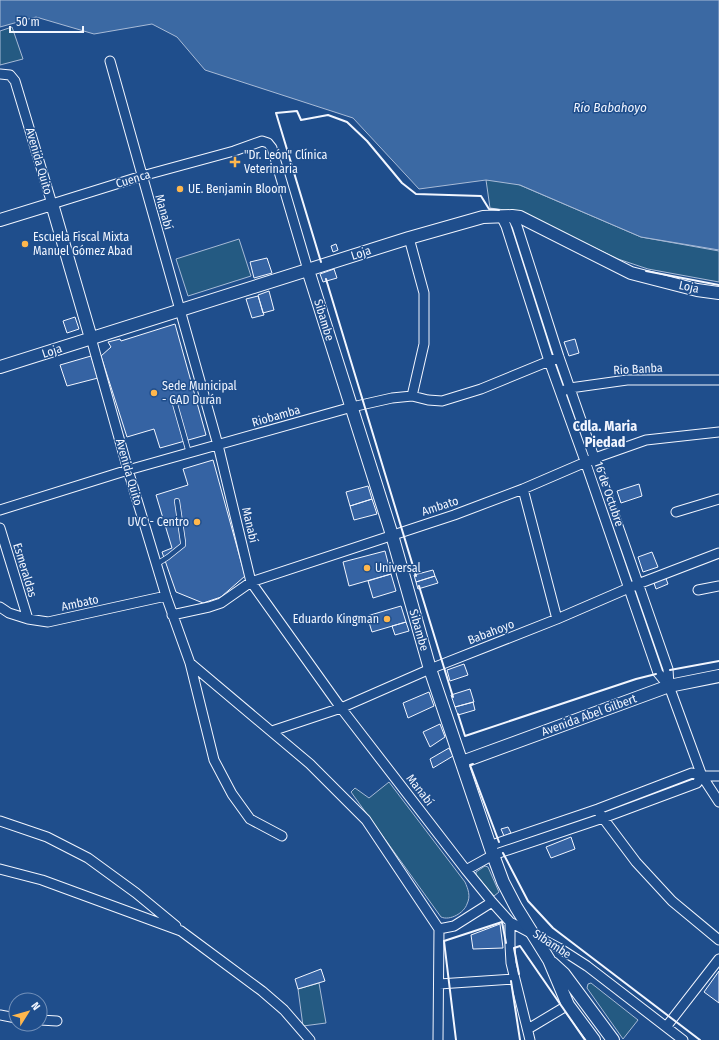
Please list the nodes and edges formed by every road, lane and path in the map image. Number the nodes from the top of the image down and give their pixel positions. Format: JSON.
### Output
{"nodes":[{"id":1,"x":110,"y":61,"type":"dead end"},
{"id":2,"x":0,"y":74,"type":"edge"},
{"id":3,"x":268,"y":143,"type":"joint"},
{"id":4,"x":142,"y":176,"type":"junction"},
{"id":5,"x":52,"y":204,"type":"junction"},
{"id":6,"x":507,"y":216,"type":"junction"},
{"id":7,"x":0,"y":220,"type":"edge"},
{"id":8,"x":409,"y":238,"type":"junction"},
{"id":9,"x":308,"y":270,"type":"junction"},
{"id":10,"x":719,"y":293,"type":"edge"},
{"id":11,"x":180,"y":310,"type":"junction"},
{"id":12,"x":91,"y":338,"type":"junction"},
{"id":13,"x":559,"y":357,"type":"junction"},
{"id":14,"x":548,"y":361,"type":"junction"},
{"id":15,"x":0,"y":367,"type":"edge"},
{"id":16,"x":719,"y":380,"type":"edge"},
{"id":17,"x":570,"y":388,"type":"junction"},
{"id":18,"x":560,"y":392,"type":"junction"},
{"id":19,"x":412,"y":396,"type":"junction"},
{"id":20,"x":173,"y":397,"type":"dead end"},
{"id":21,"x":352,"y":407,"type":"junction"},
{"id":22,"x":719,"y":432,"type":"edge"},
{"id":23,"x":218,"y":445,"type":"junction"},
{"id":24,"x":189,"y":453,"type":"junction"},
{"id":25,"x":595,"y":458,"type":"junction"},
{"id":26,"x":585,"y":461,"type":"junction"},
{"id":27,"x":128,"y":470,"type":"junction"},
{"id":28,"x":523,"y":489,"type":"junction"},
{"id":29,"x":719,"y":499,"type":"edge"},
{"id":30,"x":177,"y":501,"type":"dead end"},
{"id":31,"x":0,"y":510,"type":"edge"},
{"id":32,"x":676,"y":512,"type":"dead end"},
{"id":33,"x":0,"y":528,"type":"edge"},
{"id":34,"x":392,"y":535,"type":"junction"},
{"id":35,"x":719,"y":553,"type":"edge"},
{"id":36,"x":156,"y":564,"type":"junction"},
{"id":37,"x":251,"y":582,"type":"junction"},
{"id":38,"x":638,"y":584,"type":"junction"},
{"id":39,"x":719,"y":586,"type":"edge"},
{"id":40,"x":629,"y":588,"type":"junction"},
{"id":41,"x":698,"y":590,"type":"dead end"},
{"id":42,"x":166,"y":596,"type":"junction"},
{"id":43,"x":0,"y":606,"type":"edge"},
{"id":44,"x":172,"y":615,"type":"junction"},
{"id":45,"x":28,"y":619,"type":"junction"},
{"id":46,"x":557,"y":619,"type":"junction"},
{"id":47,"x":190,"y":663,"type":"junction"},
{"id":48,"x":430,"y":669,"type":"junction"},
{"id":49,"x":719,"y":676,"type":"edge"},
{"id":50,"x":669,"y":686,"type":"junction"},
{"id":51,"x":341,"y":708,"type":"junction"},
{"id":52,"x":272,"y":731,"type":"junction"},
{"id":53,"x":462,"y":762,"type":"junction"},
{"id":54,"x":702,"y":776,"type":"junction"},
{"id":55,"x":719,"y":776,"type":"edge"},
{"id":56,"x":719,"y":802,"type":"edge"},
{"id":57,"x":598,"y":809,"type":"junction"},
{"id":58,"x":603,"y":818,"type":"junction"},
{"id":59,"x":0,"y":821,"type":"edge"},
{"id":60,"x":282,"y":836,"type":"dead end"},
{"id":61,"x":491,"y":851,"type":"junction"},
{"id":62,"x":0,"y":869,"type":"edge"},
{"id":63,"x":466,"y":870,"type":"junction"},
{"id":64,"x":492,"y":902,"type":"junction"},
{"id":65,"x":510,"y":922,"type":"junction"},
{"id":66,"x":438,"y":929,"type":"junction"},
{"id":67,"x":181,"y":930,"type":"junction"},
{"id":68,"x":531,"y":932,"type":"junction"},
{"id":69,"x":719,"y":940,"type":"edge"},
{"id":70,"x":719,"y":959,"type":"edge"},
{"id":71,"x":549,"y":960,"type":"junction"},
{"id":72,"x":515,"y":979,"type":"junction"},
{"id":73,"x":439,"y":984,"type":"junction"},
{"id":74,"x":568,"y":1005,"type":"junction"},
{"id":75,"x":48,"y":1020,"type":"edge"},
{"id":76,"x":56,"y":1021,"type":"dead end"},
{"id":77,"x":666,"y":1027,"type":"junction"},
{"id":78,"x":528,"y":1029,"type":"junction"},
{"id":79,"x":310,"y":1040,"type":"edge"},
{"id":80,"x":438,"y":1040,"type":"edge"},
{"id":81,"x":530,"y":1040,"type":"edge"},
{"id":82,"x":594,"y":1040,"type":"edge"},
{"id":83,"x":614,"y":1040,"type":"edge"},
{"id":84,"x":684,"y":1040,"type":"edge"}],
"edges":[{"from":1,"to":4,"type":"street","name":"Manabí"},
{"from":2,"to":5,"type":"street","name":"Avenida Quito"},
{"from":3,"to":4,"type":"street","name":"Cuenca"},
{"from":3,"to":9,"type":"street","name":"Sibambe"},
{"from":4,"to":5,"type":"street","name":"Cuenca"},
{"from":4,"to":11,"type":"street","name":"Manabí"},
{"from":5,"to":7,"type":"street","name":"Cuenca"},
{"from":5,"to":12,"type":"street","name":"Avenida Quito"},
{"from":6,"to":8,"type":"street","name":"Loja"},
{"from":6,"to":10,"type":"street","name":"Loja"},
{"from":6,"to":13,"type":"street","name":"16 de Octubre"},
{"from":6,"to":14,"type":"street","name":"16 de Octubre"},
{"from":8,"to":9,"type":"street","name":"Loja"},
{"from":8,"to":19,"type":"street"},
{"from":9,"to":11,"type":"street","name":"Loja"},
{"from":9,"to":21,"type":"street","name":"Sibambe"},
{"from":11,"to":12,"type":"street","name":"Loja"},
{"from":11,"to":23,"type":"street","name":"Manabí"},
{"from":12,"to":15,"type":"street","name":"Loja"},
{"from":12,"to":27,"type":"street","name":"Avenida Quito"},
{"from":13,"to":14,"type":"street","name":"Riobamba"},
{"from":13,"to":17,"type":"street","name":"16 de Octubre"},
{"from":14,"to":18,"type":"street","name":"16 de Octubre"},
{"from":14,"to":19,"type":"street","name":"Riobamba"},
{"from":16,"to":17,"type":"street","name":"Rio Banba"},
{"from":17,"to":18,"type":"street","name":"Rio Banba"},
{"from":17,"to":25,"type":"street","name":"16 de Octubre"},
{"from":18,"to":26,"type":"street","name":"16 de Octubre"},
{"from":19,"to":21,"type":"street","name":"Riobamba"},
{"from":20,"to":24,"type":"lane"},
{"from":21,"to":23,"type":"street","name":"Riobamba"},
{"from":21,"to":34,"type":"street","name":"Sibambe"},
{"from":22,"to":25,"type":"street","name":"Ambato"},
{"from":23,"to":24,"type":"street","name":"Riobamba"},
{"from":23,"to":37,"type":"street","name":"Manabí"},
{"from":24,"to":27,"type":"street","name":"Riobamba"},
{"from":25,"to":26,"type":"street","name":"Ambato"},
{"from":25,"to":38,"type":"street","name":"16 de Octubre"},
{"from":26,"to":28,"type":"street","name":"Ambato"},
{"from":26,"to":40,"type":"street","name":"16 de Octubre"},
{"from":27,"to":31,"type":"street","name":"Riobamba"},
{"from":27,"to":36,"type":"street","name":"Avenida Quito"},
{"from":28,"to":34,"type":"street","name":"Ambato"},
{"from":28,"to":46,"type":"street"},
{"from":29,"to":32,"type":"street"},
{"from":30,"to":36,"type":"lane"},
{"from":33,"to":45,"type":"street","name":"Esmeraldas"},
{"from":34,"to":37,"type":"street","name":"Ambato"},
{"from":34,"to":48,"type":"street","name":"Sibambe"},
{"from":35,"to":38,"type":"street","name":"Babahoyo"},
{"from":36,"to":42,"type":"street","name":"Avenida Quito"},
{"from":37,"to":44,"type":"street","name":"Ambato"},
{"from":37,"to":51,"type":"street","name":"Manabí"},
{"from":38,"to":40,"type":"street","name":"Babahoyo"},
{"from":38,"to":50,"type":"street","name":"16 de Octubre"},
{"from":39,"to":41,"type":"street"},
{"from":40,"to":46,"type":"street","name":"Babahoyo"},
{"from":40,"to":50,"type":"street","name":"16 de Octubre"},
{"from":42,"to":44,"type":"street","name":"Avenida Quito"},
{"from":42,"to":45,"type":"street","name":"Ambato"},
{"from":43,"to":45,"type":"street","name":"Ambato"},
{"from":44,"to":47,"type":"street","name":"Avenida Quito"},
{"from":46,"to":48,"type":"street","name":"Babahoyo"},
{"from":47,"to":52,"type":"street"},
{"from":47,"to":60,"type":"street","name":"Avenida Quito"},
{"from":48,"to":51,"type":"street","name":"Babahoyo"},
{"from":48,"to":53,"type":"street","name":"Sibambe"},
{"from":49,"to":50,"type":"street","name":"Avenida Abel Gilbert"},
{"from":50,"to":53,"type":"street","name":"Avenida Abel Gilbert"},
{"from":50,"to":54,"type":"street","name":"16 de Octubre"},
{"from":51,"to":52,"type":"street","name":"Babahoyo"},
{"from":51,"to":63,"type":"street","name":"Manabí"},
{"from":52,"to":66,"type":"street"},
{"from":53,"to":61,"type":"street","name":"Sibambe"},
{"from":54,"to":55,"type":"street"},
{"from":54,"to":56,"type":"street","name":"16 de Octubre"},
{"from":54,"to":57,"type":"street"},
{"from":54,"to":58,"type":"street"},
{"from":57,"to":58,"type":"street"},
{"from":57,"to":61,"type":"street"},
{"from":58,"to":61,"type":"street"},
{"from":58,"to":69,"type":"street"},
{"from":59,"to":67,"type":"street"},
{"from":61,"to":63,"type":"street"},
{"from":61,"to":68,"type":"street","name":"Sibambe"},
{"from":62,"to":67,"type":"street"},
{"from":63,"to":64,"type":"street","name":"Manabí"},
{"from":64,"to":65,"type":"street","name":"Manabí"},
{"from":64,"to":66,"type":"street"},
{"from":65,"to":68,"type":"street","name":"Manabí"},
{"from":65,"to":72,"type":"street"},
{"from":66,"to":73,"type":"street"},
{"from":67,"to":79,"type":"street"},
{"from":68,"to":71,"type":"street"},
{"from":68,"to":77,"type":"street","name":"Sibambe"},
{"from":70,"to":77,"type":"street"},
{"from":71,"to":74,"type":"street"},
{"from":71,"to":83,"type":"street"},
{"from":72,"to":73,"type":"street"},
{"from":72,"to":78,"type":"street"},
{"from":73,"to":80,"type":"street"},
{"from":74,"to":78,"type":"street"},
{"from":74,"to":82,"type":"street"},
{"from":75,"to":76,"type":"street"},
{"from":77,"to":84,"type":"street","name":"Sibambe"},
{"from":78,"to":81,"type":"street"}]}
